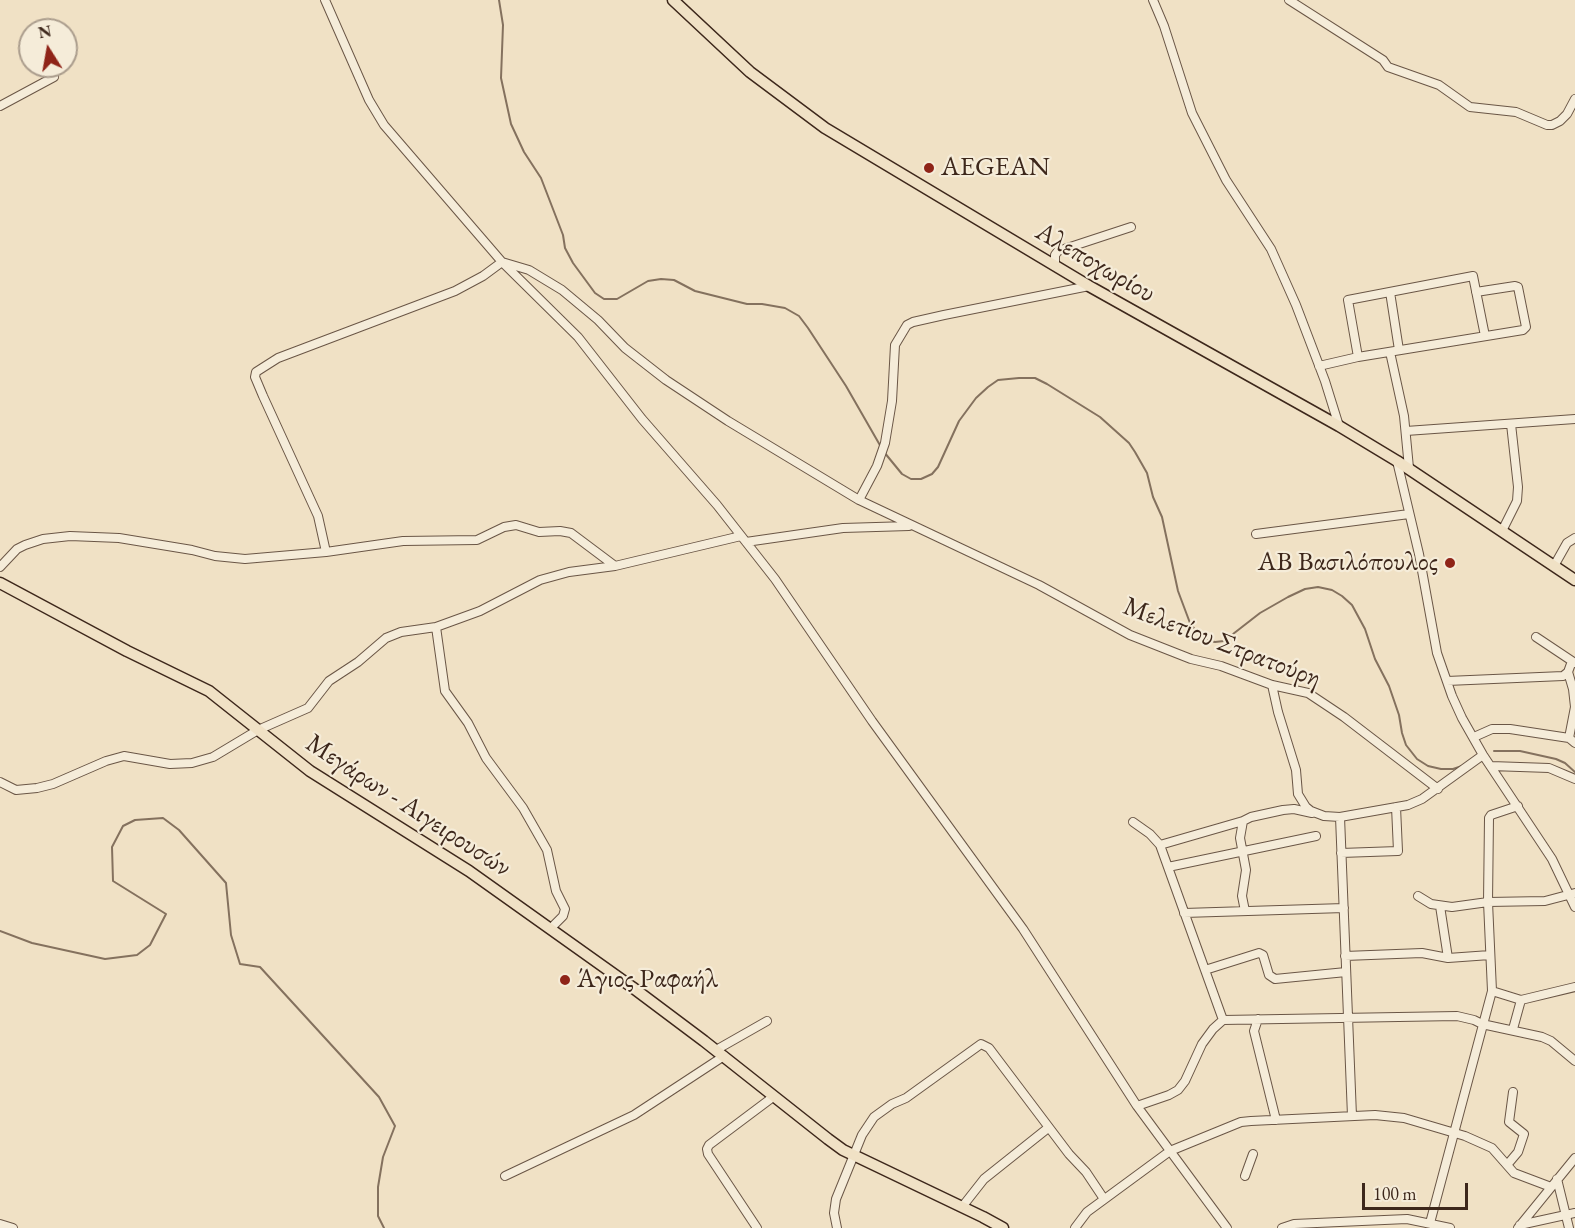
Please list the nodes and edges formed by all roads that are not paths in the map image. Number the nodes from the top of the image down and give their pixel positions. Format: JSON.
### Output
{"nodes":[{"id":1,"x":325,"y":0,"type":"edge"},
{"id":2,"x":673,"y":0,"type":"edge"},
{"id":3,"x":1153,"y":0,"type":"edge"},
{"id":4,"x":1289,"y":0,"type":"edge"},
{"id":5,"x":52,"y":78,"type":"edge"},
{"id":6,"x":1575,"y":99,"type":"edge"},
{"id":7,"x":0,"y":106,"type":"edge"},
{"id":8,"x":1131,"y":226,"type":"dead end"},
{"id":9,"x":502,"y":262,"type":"junction"},
{"id":10,"x":1055,"y":266,"type":"junction"},
{"id":11,"x":1089,"y":286,"type":"junction"},
{"id":12,"x":1390,"y":292,"type":"junction"},
{"id":13,"x":1476,"y":292,"type":"junction"},
{"id":14,"x":1485,"y":336,"type":"junction"},
{"id":15,"x":1394,"y":351,"type":"junction"},
{"id":16,"x":1358,"y":357,"type":"junction"},
{"id":17,"x":1318,"y":366,"type":"junction"},
{"id":18,"x":1575,"y":419,"type":"edge"},
{"id":19,"x":1511,"y":424,"type":"junction"},
{"id":20,"x":1339,"y":426,"type":"junction"},
{"id":21,"x":1406,"y":431,"type":"junction"},
{"id":22,"x":1397,"y":461,"type":"junction"},
{"id":23,"x":1409,"y":468,"type":"junction"},
{"id":24,"x":859,"y":500,"type":"junction"},
{"id":25,"x":1409,"y":514,"type":"junction"},
{"id":26,"x":913,"y":526,"type":"junction"},
{"id":27,"x":1502,"y":531,"type":"junction"},
{"id":28,"x":1256,"y":534,"type":"dead end"},
{"id":29,"x":1575,"y":537,"type":"edge"},
{"id":30,"x":744,"y":539,"type":"junction"},
{"id":31,"x":326,"y":552,"type":"junction"},
{"id":32,"x":615,"y":566,"type":"junction"},
{"id":33,"x":1554,"y":566,"type":"junction"},
{"id":34,"x":0,"y":567,"type":"edge"},
{"id":35,"x":1575,"y":580,"type":"edge"},
{"id":36,"x":0,"y":583,"type":"edge"},
{"id":37,"x":436,"y":627,"type":"junction"},
{"id":38,"x":1536,"y":637,"type":"dead end"},
{"id":39,"x":1573,"y":662,"type":"edge"},
{"id":40,"x":1568,"y":672,"type":"junction"},
{"id":41,"x":1447,"y":681,"type":"junction"},
{"id":42,"x":1272,"y":685,"type":"junction"},
{"id":43,"x":258,"y":730,"type":"junction"},
{"id":44,"x":1474,"y":737,"type":"junction"},
{"id":45,"x":1572,"y":741,"type":"edge"},
{"id":46,"x":1483,"y":755,"type":"junction"},
{"id":47,"x":1491,"y":766,"type":"junction"},
{"id":48,"x":1575,"y":779,"type":"edge"},
{"id":49,"x":0,"y":782,"type":"edge"},
{"id":50,"x":1438,"y":789,"type":"junction"},
{"id":51,"x":1518,"y":806,"type":"junction"},
{"id":52,"x":1396,"y":807,"type":"junction"},
{"id":53,"x":1318,"y":814,"type":"junction"},
{"id":54,"x":1340,"y":817,"type":"junction"},
{"id":55,"x":1243,"y":821,"type":"junction"},
{"id":56,"x":1133,"y":822,"type":"dead end"},
{"id":57,"x":1316,"y":836,"type":"dead end"},
{"id":58,"x":1160,"y":845,"type":"junction"},
{"id":59,"x":1241,"y":851,"type":"junction"},
{"id":60,"x":1341,"y":853,"type":"junction"},
{"id":61,"x":1168,"y":867,"type":"junction"},
{"id":62,"x":1572,"y":894,"type":"edge"},
{"id":63,"x":1418,"y":896,"type":"dead end"},
{"id":64,"x":1488,"y":902,"type":"junction"},
{"id":65,"x":1440,"y":906,"type":"junction"},
{"id":66,"x":1575,"y":907,"type":"edge"},
{"id":67,"x":1344,"y":908,"type":"junction"},
{"id":68,"x":1245,"y":912,"type":"junction"},
{"id":69,"x":1184,"y":913,"type":"junction"},
{"id":70,"x":550,"y":929,"type":"junction"},
{"id":71,"x":1345,"y":956,"type":"junction"},
{"id":72,"x":1490,"y":956,"type":"junction"},
{"id":73,"x":1448,"y":958,"type":"junction"},
{"id":74,"x":1205,"y":970,"type":"junction"},
{"id":75,"x":1346,"y":972,"type":"junction"},
{"id":76,"x":1575,"y":987,"type":"edge"},
{"id":77,"x":1491,"y":991,"type":"junction"},
{"id":78,"x":1521,"y":1000,"type":"junction"},
{"id":79,"x":1347,"y":1018,"type":"junction"},
{"id":80,"x":1258,"y":1019,"type":"junction"},
{"id":81,"x":1223,"y":1020,"type":"junction"},
{"id":82,"x":767,"y":1022,"type":"dead end"},
{"id":83,"x":1482,"y":1024,"type":"junction"},
{"id":84,"x":1513,"y":1029,"type":"junction"},
{"id":85,"x":720,"y":1053,"type":"junction"},
{"id":86,"x":1575,"y":1061,"type":"edge"},
{"id":87,"x":1513,"y":1092,"type":"dead end"},
{"id":88,"x":773,"y":1097,"type":"junction"},
{"id":89,"x":1137,"y":1106,"type":"junction"},
{"id":90,"x":1352,"y":1116,"type":"junction"},
{"id":91,"x":1276,"y":1120,"type":"junction"},
{"id":92,"x":1048,"y":1128,"type":"junction"},
{"id":93,"x":1454,"y":1133,"type":"junction"},
{"id":94,"x":1170,"y":1151,"type":"junction"},
{"id":95,"x":1252,"y":1154,"type":"dead end"},
{"id":96,"x":855,"y":1155,"type":"junction"},
{"id":97,"x":1575,"y":1158,"type":"edge"},
{"id":98,"x":1507,"y":1165,"type":"junction"},
{"id":99,"x":505,"y":1176,"type":"dead end"},
{"id":100,"x":1245,"y":1176,"type":"dead end"},
{"id":101,"x":1554,"y":1183,"type":"junction"},
{"id":102,"x":1104,"y":1199,"type":"junction"},
{"id":103,"x":962,"y":1206,"type":"junction"},
{"id":104,"x":1571,"y":1214,"type":"edge"},
{"id":105,"x":1430,"y":1223,"type":"junction"},
{"id":106,"x":0,"y":1224,"type":"edge"},
{"id":107,"x":1356,"y":1224,"type":"edge"},
{"id":108,"x":1519,"y":1227,"type":"edge"},
{"id":109,"x":12,"y":1228,"type":"edge"},
{"id":110,"x":757,"y":1228,"type":"edge"},
{"id":111,"x":837,"y":1228,"type":"edge"},
{"id":112,"x":1003,"y":1228,"type":"edge"},
{"id":113,"x":1075,"y":1228,"type":"edge"},
{"id":114,"x":1227,"y":1228,"type":"edge"},
{"id":115,"x":1282,"y":1228,"type":"edge"},
{"id":116,"x":1450,"y":1228,"type":"edge"},
{"id":117,"x":1569,"y":1228,"type":"edge"}],
"edges":[{"from":1,"to":9,"type":"street"},
{"from":2,"to":10,"type":"main road","name":"Αλεποχωρίου"},
{"from":3,"to":17,"type":"street"},
{"from":4,"to":6,"type":"street"},
{"from":5,"to":7,"type":"street"},
{"from":8,"to":10,"type":"street"},
{"from":9,"to":24,"type":"street","name":"Μελετίου Στρατούρη"},
{"from":9,"to":30,"type":"street"},
{"from":9,"to":31,"type":"street"},
{"from":10,"to":11,"type":"main road","name":"Αλεποχωρίου"},
{"from":11,"to":20,"type":"main road","name":"Αλεποχωρίου"},
{"from":11,"to":24,"type":"street"},
{"from":12,"to":13,"type":"street"},
{"from":12,"to":15,"type":"street"},
{"from":12,"to":16,"type":"street"},
{"from":13,"to":14,"type":"street"},
{"from":13,"to":14,"type":"street"},
{"from":14,"to":15,"type":"street"},
{"from":15,"to":16,"type":"street"},
{"from":15,"to":21,"type":"street"},
{"from":16,"to":17,"type":"street"},
{"from":17,"to":20,"type":"street"},
{"from":18,"to":19,"type":"street"},
{"from":19,"to":21,"type":"street"},
{"from":19,"to":27,"type":"street"},
{"from":20,"to":22,"type":"main road","name":"Αλεποχωρίου"},
{"from":21,"to":23,"type":"street"},
{"from":22,"to":23,"type":"main road","name":"Αλεποχωρίου"},
{"from":22,"to":25,"type":"street"},
{"from":23,"to":27,"type":"main road","name":"Αλεποχωρίου"},
{"from":24,"to":26,"type":"street","name":"Μελετίου Στρατούρη"},
{"from":25,"to":28,"type":"street"},
{"from":25,"to":41,"type":"street"},
{"from":26,"to":30,"type":"street"},
{"from":26,"to":42,"type":"street","name":"Μελετίου Στρατούρη"},
{"from":27,"to":33,"type":"main road","name":"Αλεποχωρίου"},
{"from":29,"to":33,"type":"street"},
{"from":30,"to":32,"type":"street"},
{"from":30,"to":89,"type":"street"},
{"from":31,"to":32,"type":"street"},
{"from":31,"to":34,"type":"street"},
{"from":32,"to":37,"type":"street"},
{"from":33,"to":35,"type":"main road"},
{"from":36,"to":43,"type":"main road","name":"Μεγάρων - Αιγειρουσών"},
{"from":37,"to":43,"type":"street"},
{"from":37,"to":70,"type":"street"},
{"from":38,"to":39,"type":"street"},
{"from":39,"to":40,"type":"street"},
{"from":40,"to":41,"type":"street"},
{"from":40,"to":45,"type":"street"},
{"from":41,"to":44,"type":"street"},
{"from":42,"to":50,"type":"street","name":"Μελετίου Στρατούρη"},
{"from":42,"to":53,"type":"street"},
{"from":43,"to":49,"type":"street"},
{"from":43,"to":70,"type":"main road","name":"Μεγάρων - Αιγειρουσών"},
{"from":44,"to":45,"type":"street"},
{"from":44,"to":46,"type":"street"},
{"from":46,"to":47,"type":"street"},
{"from":46,"to":50,"type":"street"},
{"from":47,"to":48,"type":"street"},
{"from":47,"to":51,"type":"street"},
{"from":50,"to":52,"type":"street"},
{"from":51,"to":62,"type":"street"},
{"from":51,"to":64,"type":"street"},
{"from":52,"to":54,"type":"street"},
{"from":52,"to":60,"type":"street"},
{"from":53,"to":54,"type":"street"},
{"from":53,"to":55,"type":"street"},
{"from":54,"to":60,"type":"street"},
{"from":55,"to":58,"type":"street"},
{"from":55,"to":59,"type":"street"},
{"from":56,"to":58,"type":"street"},
{"from":57,"to":59,"type":"street"},
{"from":58,"to":61,"type":"street"},
{"from":59,"to":61,"type":"street"},
{"from":59,"to":68,"type":"street"},
{"from":60,"to":67,"type":"street"},
{"from":61,"to":69,"type":"street"},
{"from":62,"to":64,"type":"street"},
{"from":62,"to":66,"type":"street"},
{"from":63,"to":65,"type":"street"},
{"from":64,"to":65,"type":"street"},
{"from":64,"to":72,"type":"street"},
{"from":65,"to":73,"type":"street"},
{"from":67,"to":68,"type":"street"},
{"from":67,"to":71,"type":"street"},
{"from":68,"to":69,"type":"street"},
{"from":69,"to":74,"type":"street"},
{"from":70,"to":85,"type":"main road","name":"Μεγάρων - Αιγειρουσών"},
{"from":71,"to":73,"type":"street"},
{"from":71,"to":75,"type":"street"},
{"from":72,"to":73,"type":"street"},
{"from":72,"to":77,"type":"street"},
{"from":74,"to":75,"type":"street"},
{"from":74,"to":81,"type":"street"},
{"from":75,"to":79,"type":"street"},
{"from":76,"to":78,"type":"street"},
{"from":77,"to":78,"type":"street"},
{"from":77,"to":83,"type":"street"},
{"from":78,"to":84,"type":"street"},
{"from":79,"to":80,"type":"street"},
{"from":79,"to":83,"type":"street"},
{"from":79,"to":90,"type":"street"},
{"from":80,"to":81,"type":"street"},
{"from":80,"to":91,"type":"street"},
{"from":81,"to":89,"type":"street"},
{"from":82,"to":85,"type":"street"},
{"from":83,"to":84,"type":"street"},
{"from":83,"to":93,"type":"street"},
{"from":84,"to":86,"type":"street"},
{"from":85,"to":88,"type":"main road","name":"Μεγάρων - Αιγειρουσών"},
{"from":85,"to":99,"type":"street"},
{"from":87,"to":98,"type":"street"},
{"from":88,"to":96,"type":"main road","name":"Μεγάρων - Αιγειρουσών"},
{"from":88,"to":110,"type":"street"},
{"from":89,"to":94,"type":"street"},
{"from":90,"to":91,"type":"street"},
{"from":90,"to":93,"type":"street"},
{"from":91,"to":94,"type":"street"},
{"from":92,"to":96,"type":"street"},
{"from":92,"to":102,"type":"street"},
{"from":92,"to":103,"type":"street"},
{"from":93,"to":98,"type":"street"},
{"from":93,"to":105,"type":"street"},
{"from":94,"to":102,"type":"street"},
{"from":94,"to":114,"type":"street"},
{"from":95,"to":100,"type":"street"},
{"from":96,"to":103,"type":"main road","name":"Μεγάρων - Αιγειρουσών"},
{"from":96,"to":111,"type":"street"},
{"from":97,"to":101,"type":"street"},
{"from":98,"to":101,"type":"street"},
{"from":101,"to":104,"type":"street"},
{"from":101,"to":108,"type":"street"},
{"from":102,"to":113,"type":"street"},
{"from":103,"to":112,"type":"main road","name":"Μεγάρων - Αιγειρουσών"},
{"from":104,"to":108,"type":"street"},
{"from":104,"to":117,"type":"street"},
{"from":105,"to":107,"type":"street"},
{"from":105,"to":116,"type":"street"},
{"from":106,"to":109,"type":"street"},
{"from":107,"to":115,"type":"street"}]}
